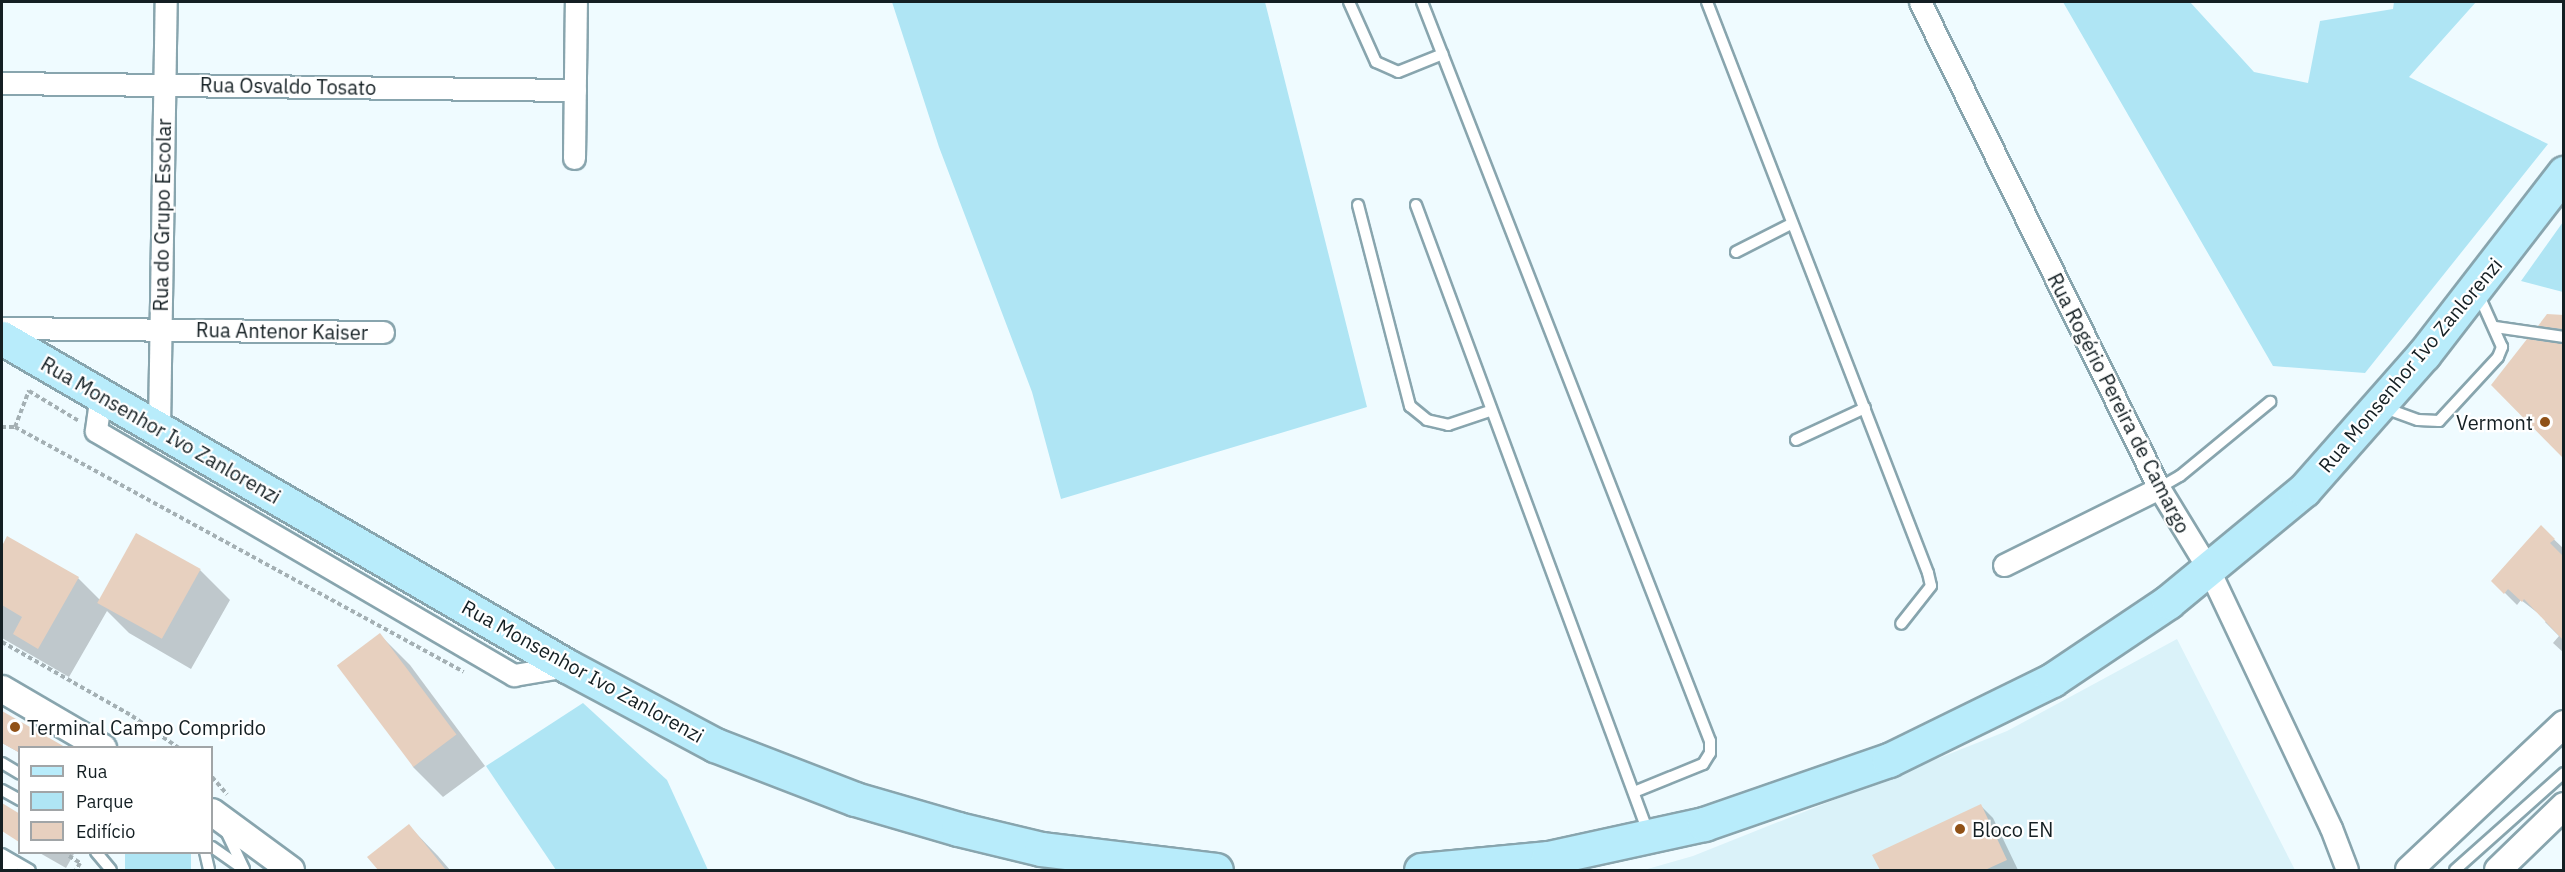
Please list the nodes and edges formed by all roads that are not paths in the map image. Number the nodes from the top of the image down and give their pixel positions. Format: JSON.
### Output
{"nodes":[{"id":1,"x":166,"y":2,"type":"edge"},
{"id":2,"x":576,"y":2,"type":"edge"},
{"id":3,"x":1349,"y":2,"type":"edge"},
{"id":4,"x":1422,"y":2,"type":"edge"},
{"id":5,"x":1707,"y":2,"type":"edge"},
{"id":6,"x":1920,"y":2,"type":"edge"},
{"id":7,"x":1443,"y":54,"type":"junction"},
{"id":8,"x":2,"y":84,"type":"edge"},
{"id":9,"x":165,"y":85,"type":"junction"},
{"id":10,"x":575,"y":90,"type":"junction"},
{"id":11,"x":573,"y":158,"type":"dead end"},
{"id":12,"x":2564,"y":173,"type":"edge"},
{"id":13,"x":1358,"y":205,"type":"dead end"},
{"id":14,"x":1416,"y":205,"type":"dead end"},
{"id":15,"x":1791,"y":224,"type":"junction"},
{"id":16,"x":1736,"y":252,"type":"dead end"},
{"id":17,"x":2475,"y":288,"type":"junction"},
{"id":18,"x":2495,"y":327,"type":"junction"},
{"id":19,"x":2,"y":328,"type":"edge"},
{"id":20,"x":160,"y":330,"type":"junction"},
{"id":21,"x":383,"y":332,"type":"dead end"},
{"id":22,"x":2564,"y":337,"type":"edge"},
{"id":23,"x":2,"y":338,"type":"edge"},
{"id":24,"x":100,"y":394,"type":"junction"},
{"id":25,"x":2270,"y":402,"type":"dead end"},
{"id":26,"x":2380,"y":406,"type":"junction"},
{"id":27,"x":1866,"y":408,"type":"junction"},
{"id":28,"x":1490,"y":411,"type":"junction"},
{"id":29,"x":159,"y":428,"type":"junction"},
{"id":30,"x":1796,"y":440,"type":"dead end"},
{"id":31,"x":2158,"y":488,"type":"junction"},
{"id":32,"x":2004,"y":565,"type":"dead end"},
{"id":33,"x":2209,"y":570,"type":"junction"},
{"id":34,"x":1901,"y":624,"type":"dead end"},
{"id":35,"x":567,"y":666,"type":"junction"},
{"id":36,"x":2,"y":689,"type":"edge"},
{"id":37,"x":2564,"y":724,"type":"edge"},
{"id":38,"x":101,"y":746,"type":"edge"},
{"id":39,"x":2,"y":763,"type":"edge"},
{"id":40,"x":18,"y":773,"type":"edge"},
{"id":41,"x":2564,"y":773,"type":"edge"},
{"id":42,"x":2,"y":790,"type":"edge"},
{"id":43,"x":1634,"y":792,"type":"junction"},
{"id":44,"x":18,"y":799,"type":"edge"},
{"id":45,"x":2562,"y":810,"type":"edge"},
{"id":46,"x":215,"y":814,"type":"edge"},
{"id":47,"x":1651,"y":839,"type":"junction"},
{"id":48,"x":213,"y":848,"type":"edge"},
{"id":49,"x":2,"y":854,"type":"edge"},
{"id":50,"x":98,"y":854,"type":"edge"},
{"id":51,"x":205,"y":854,"type":"edge"},
{"id":52,"x":1508,"y":867,"type":"edge"},
{"id":53,"x":30,"y":870,"type":"edge"},
{"id":54,"x":111,"y":870,"type":"edge"},
{"id":55,"x":209,"y":870,"type":"edge"},
{"id":56,"x":245,"y":870,"type":"edge"},
{"id":57,"x":291,"y":870,"type":"edge"},
{"id":58,"x":1215,"y":870,"type":"edge"},
{"id":59,"x":1421,"y":870,"type":"edge"},
{"id":60,"x":2347,"y":870,"type":"edge"},
{"id":61,"x":2409,"y":870,"type":"edge"},
{"id":62,"x":2455,"y":870,"type":"edge"},
{"id":63,"x":2498,"y":870,"type":"edge"}],
"edges":[{"from":1,"to":9,"type":"street","name":"Rua do Grupo Escolar"},
{"from":2,"to":10,"type":"street"},
{"from":3,"to":7,"type":"lane"},
{"from":4,"to":7,"type":"lane"},
{"from":5,"to":15,"type":"lane"},
{"from":6,"to":31,"type":"street","name":"Rua Rogério Pereira de Camargo"},
{"from":7,"to":43,"type":"lane"},
{"from":8,"to":9,"type":"street","name":"Rua Osvaldo Tosato"},
{"from":9,"to":10,"type":"street","name":"Rua Osvaldo Tosato"},
{"from":9,"to":20,"type":"street","name":"Rua do Grupo Escolar"},
{"from":10,"to":11,"type":"street"},
{"from":12,"to":17,"type":"main road","name":"Rua Monsenhor Ivo Zanlorenzi"},
{"from":13,"to":28,"type":"lane"},
{"from":14,"to":28,"type":"lane"},
{"from":15,"to":16,"type":"lane"},
{"from":15,"to":27,"type":"lane"},
{"from":17,"to":18,"type":"lane"},
{"from":17,"to":26,"type":"main road","name":"Rua Monsenhor Ivo Zanlorenzi"},
{"from":18,"to":22,"type":"lane"},
{"from":18,"to":26,"type":"lane"},
{"from":19,"to":20,"type":"street","name":"Rua Antenor Kaiser"},
{"from":20,"to":21,"type":"street","name":"Rua Antenor Kaiser"},
{"from":20,"to":29,"type":"street","name":"Rua do Grupo Escolar"},
{"from":23,"to":24,"type":"main road","name":"Rua Monsenhor Ivo Zanlorenzi"},
{"from":24,"to":29,"type":"main road","name":"Rua Monsenhor Ivo Zanlorenzi"},
{"from":24,"to":35,"type":"street"},
{"from":25,"to":31,"type":"lane"},
{"from":26,"to":33,"type":"main road","name":"Rua Monsenhor Ivo Zanlorenzi"},
{"from":27,"to":30,"type":"lane"},
{"from":27,"to":34,"type":"lane"},
{"from":28,"to":43,"type":"lane"},
{"from":29,"to":35,"type":"main road","name":"Rua Monsenhor Ivo Zanlorenzi"},
{"from":31,"to":32,"type":"street"},
{"from":31,"to":33,"type":"street","name":"Rua Rogério Pereira de Camargo"},
{"from":33,"to":47,"type":"main road","name":"Rua Monsenhor Ivo Zanlorenzi"},
{"from":33,"to":60,"type":"street","name":"Rua Rogério Pereira de Camargo"},
{"from":35,"to":58,"type":"main road","name":"Rua Monsenhor Ivo Zanlorenzi"},
{"from":36,"to":38,"type":"street"},
{"from":37,"to":61,"type":"street"},
{"from":39,"to":40,"type":"lane"},
{"from":41,"to":62,"type":"lane"},
{"from":42,"to":44,"type":"lane"},
{"from":43,"to":47,"type":"lane"},
{"from":45,"to":63,"type":"street"},
{"from":46,"to":56,"type":"lane"},
{"from":46,"to":57,"type":"street"},
{"from":47,"to":52,"type":"main road","name":"Rua Monsenhor Ivo Zanlorenzi"},
{"from":48,"to":56,"type":"lane"},
{"from":49,"to":53,"type":"lane"},
{"from":50,"to":54,"type":"lane"},
{"from":51,"to":55,"type":"lane"},
{"from":52,"to":59,"type":"main road","name":"Rua Monsenhor Ivo Zanlorenzi"}]}
